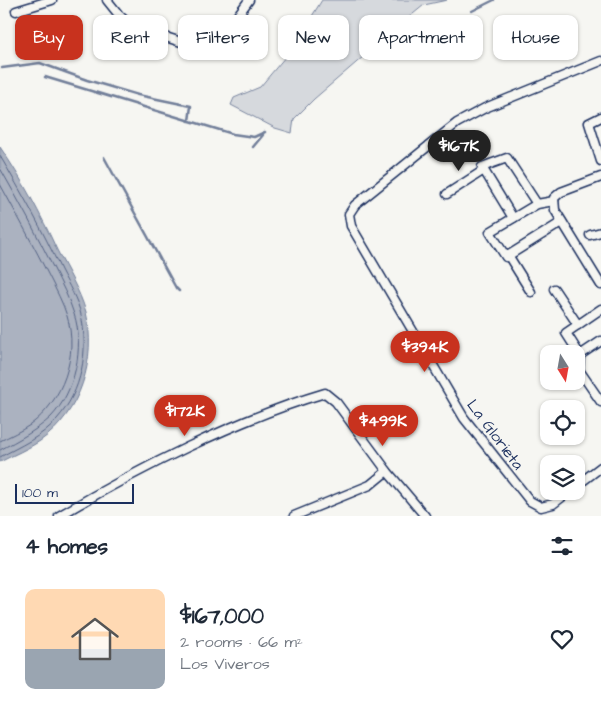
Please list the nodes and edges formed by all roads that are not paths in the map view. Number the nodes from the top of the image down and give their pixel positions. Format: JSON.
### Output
{"nodes":[{"id":1,"x":52,"y":0,"type":"edge"},
{"id":2,"x":107,"y":0,"type":"edge"},
{"id":3,"x":249,"y":0,"type":"edge"},
{"id":4,"x":16,"y":11,"type":"dead end"},
{"id":5,"x":601,"y":61,"type":"edge"},
{"id":6,"x":601,"y":118,"type":"edge"},
{"id":7,"x":601,"y":161,"type":"edge"},
{"id":8,"x":484,"y":170,"type":"junction"},
{"id":9,"x":601,"y":177,"type":"edge"},
{"id":10,"x":447,"y":194,"type":"dead end"},
{"id":11,"x":554,"y":200,"type":"junction"},
{"id":12,"x":536,"y":204,"type":"junction"},
{"id":13,"x":513,"y":218,"type":"junction"},
{"id":14,"x":562,"y":222,"type":"junction"},
{"id":15,"x":601,"y":232,"type":"edge"},
{"id":16,"x":590,"y":236,"type":"dead end"},
{"id":17,"x":508,"y":255,"type":"junction"},
{"id":18,"x":601,"y":285,"type":"edge"},
{"id":19,"x":554,"y":289,"type":"dead end"},
{"id":20,"x":531,"y":292,"type":"dead end"},
{"id":21,"x":601,"y":309,"type":"edge"},
{"id":22,"x":578,"y":325,"type":"junction"},
{"id":23,"x":601,"y":341,"type":"edge"},
{"id":24,"x":574,"y":345,"type":"edge"},
{"id":25,"x":585,"y":352,"type":"edge"},
{"id":26,"x":585,"y":379,"type":"edge"},
{"id":27,"x":601,"y":402,"type":"edge"},
{"id":28,"x":601,"y":467,"type":"edge"},
{"id":29,"x":387,"y":471,"type":"junction"},
{"id":30,"x":585,"y":479,"type":"edge"},
{"id":31,"x":558,"y":500,"type":"edge"},
{"id":32,"x":59,"y":516,"type":"edge"},
{"id":33,"x":294,"y":516,"type":"edge"},
{"id":34,"x":425,"y":516,"type":"edge"}],
"edges":[{"from":1,"to":4,"type":"street"},
{"from":2,"to":3,"type":"street"},
{"from":5,"to":31,"type":"street","name":"La Glorieta"},
{"from":6,"to":7,"type":"street"},
{"from":8,"to":10,"type":"street"},
{"from":8,"to":12,"type":"street"},
{"from":8,"to":13,"type":"street"},
{"from":9,"to":11,"type":"street"},
{"from":11,"to":12,"type":"street"},
{"from":11,"to":14,"type":"street"},
{"from":12,"to":13,"type":"street"},
{"from":13,"to":17,"type":"street"},
{"from":14,"to":17,"type":"street"},
{"from":14,"to":18,"type":"street"},
{"from":15,"to":16,"type":"street"},
{"from":17,"to":20,"type":"street"},
{"from":19,"to":22,"type":"street"},
{"from":21,"to":22,"type":"street"},
{"from":22,"to":24,"type":"street"},
{"from":23,"to":25,"type":"street"},
{"from":26,"to":27,"type":"street"},
{"from":28,"to":30,"type":"street"},
{"from":29,"to":32,"type":"street"},
{"from":29,"to":33,"type":"street"},
{"from":29,"to":34,"type":"street"}]}
